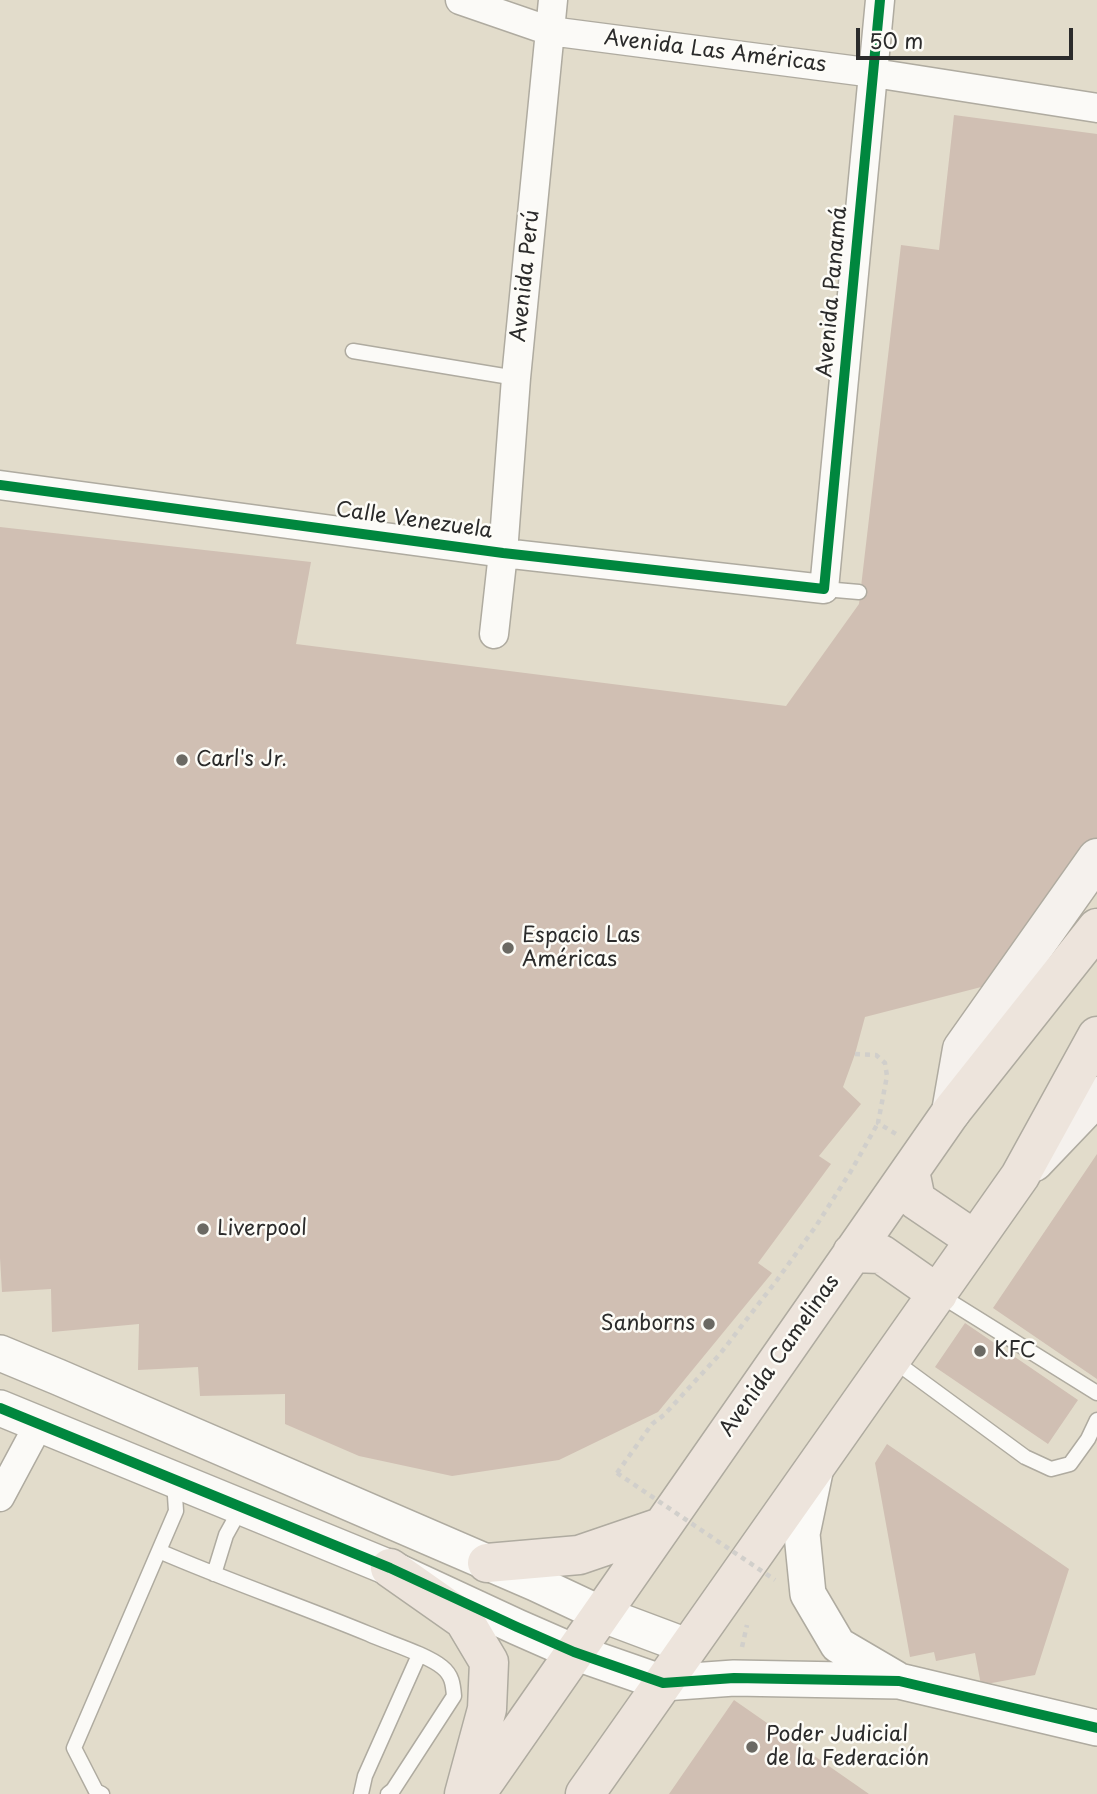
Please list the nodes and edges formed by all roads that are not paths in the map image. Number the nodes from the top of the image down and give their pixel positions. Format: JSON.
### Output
{"nodes":[{"id":1,"x":460,"y":0,"type":"edge"},
{"id":2,"x":553,"y":0,"type":"edge"},
{"id":3,"x":880,"y":0,"type":"edge"},
{"id":4,"x":550,"y":31,"type":"junction"},
{"id":5,"x":874,"y":73,"type":"junction"},
{"id":6,"x":1097,"y":108,"type":"edge"},
{"id":7,"x":353,"y":351,"type":"dead end"},
{"id":8,"x":516,"y":378,"type":"junction"},
{"id":9,"x":0,"y":485,"type":"edge"},
{"id":10,"x":503,"y":553,"type":"junction"},
{"id":11,"x":824,"y":589,"type":"junction"},
{"id":12,"x":859,"y":592,"type":"dead end"},
{"id":13,"x":494,"y":634,"type":"dead end"},
{"id":14,"x":1097,"y":859,"type":"edge"},
{"id":15,"x":1097,"y":928,"type":"edge"},
{"id":16,"x":1097,"y":1036,"type":"edge"},
{"id":17,"x":1097,"y":1096,"type":"edge"},
{"id":18,"x":951,"y":1112,"type":"junction"},
{"id":19,"x":917,"y":1161,"type":"junction"},
{"id":20,"x":1020,"y":1176,"type":"junction"},
{"id":21,"x":975,"y":1240,"type":"junction"},
{"id":22,"x":852,"y":1253,"type":"junction"},
{"id":23,"x":938,"y":1294,"type":"junction"},
{"id":24,"x":0,"y":1353,"type":"edge"},
{"id":25,"x":892,"y":1360,"type":"junction"},
{"id":26,"x":1097,"y":1393,"type":"edge"},
{"id":27,"x":0,"y":1408,"type":"edge"},
{"id":28,"x":1097,"y":1420,"type":"edge"},
{"id":29,"x":39,"y":1424,"type":"junction"},
{"id":30,"x":817,"y":1466,"type":"junction"},
{"id":31,"x":173,"y":1479,"type":"junction"},
{"id":32,"x":0,"y":1497,"type":"edge"},
{"id":33,"x":241,"y":1507,"type":"junction"},
{"id":34,"x":662,"y":1527,"type":"junction"},
{"id":35,"x":159,"y":1551,"type":"junction"},
{"id":36,"x":487,"y":1563,"type":"junction"},
{"id":37,"x":390,"y":1568,"type":"junction"},
{"id":38,"x":214,"y":1574,"type":"junction"},
{"id":39,"x":601,"y":1614,"type":"junction"},
{"id":40,"x":689,"y":1647,"type":"junction"},
{"id":41,"x":574,"y":1653,"type":"junction"},
{"id":42,"x":419,"y":1655,"type":"junction"},
{"id":43,"x":899,"y":1681,"type":"junction"},
{"id":44,"x":663,"y":1683,"type":"junction"},
{"id":45,"x":1096,"y":1731,"type":"edge"},
{"id":46,"x":102,"y":1794,"type":"edge"},
{"id":47,"x":361,"y":1794,"type":"edge"},
{"id":48,"x":388,"y":1794,"type":"edge"},
{"id":49,"x":464,"y":1794,"type":"edge"},
{"id":50,"x":476,"y":1794,"type":"edge"},
{"id":51,"x":585,"y":1794,"type":"edge"}],
"edges":[{"from":1,"to":4,"type":"street","name":"Avenida Las Américas"},
{"from":2,"to":4,"type":"street","name":"Avenida Perú"},
{"from":3,"to":5,"type":"street","name":"Avenida Panamá"},
{"from":4,"to":5,"type":"street","name":"Avenida Las Américas"},
{"from":4,"to":8,"type":"street","name":"Avenida Perú"},
{"from":5,"to":6,"type":"street","name":"Avenida Las Américas"},
{"from":5,"to":11,"type":"street","name":"Avenida Panamá"},
{"from":7,"to":8,"type":"lane"},
{"from":8,"to":10,"type":"street","name":"Avenida Perú"},
{"from":9,"to":10,"type":"street","name":"Calle Venezuela"},
{"from":10,"to":11,"type":"street","name":"Calle Venezuela"},
{"from":10,"to":13,"type":"street","name":"Avenida Perú"},
{"from":11,"to":12,"type":"lane","name":"Calle Venezuela"},
{"from":14,"to":18,"type":"main road"},
{"from":15,"to":18,"type":"highway","name":"Avenida Camelinas"},
{"from":16,"to":20,"type":"highway"},
{"from":17,"to":20,"type":"main road"},
{"from":18,"to":19,"type":"highway","name":"Avenida Camelinas"},
{"from":19,"to":21,"type":"highway"},
{"from":19,"to":22,"type":"highway","name":"Avenida Camelinas"},
{"from":20,"to":21,"type":"highway"},
{"from":21,"to":23,"type":"highway"},
{"from":22,"to":23,"type":"highway"},
{"from":22,"to":34,"type":"highway","name":"Avenida Camelinas"},
{"from":23,"to":25,"type":"highway"},
{"from":23,"to":26,"type":"lane"},
{"from":24,"to":36,"type":"street"},
{"from":25,"to":28,"type":"lane"},
{"from":25,"to":30,"type":"highway"},
{"from":27,"to":29,"type":"street"},
{"from":29,"to":31,"type":"street"},
{"from":29,"to":32,"type":"street"},
{"from":30,"to":40,"type":"highway"},
{"from":30,"to":43,"type":"street"},
{"from":31,"to":33,"type":"street"},
{"from":31,"to":35,"type":"lane"},
{"from":33,"to":37,"type":"street"},
{"from":33,"to":38,"type":"lane"},
{"from":34,"to":36,"type":"highway"},
{"from":34,"to":39,"type":"highway","name":"Avenida Camelinas"},
{"from":35,"to":38,"type":"lane"},
{"from":35,"to":46,"type":"lane"},
{"from":36,"to":39,"type":"street"},
{"from":37,"to":41,"type":"street"},
{"from":37,"to":49,"type":"highway"},
{"from":38,"to":42,"type":"lane"},
{"from":39,"to":40,"type":"street"},
{"from":39,"to":41,"type":"highway","name":"Avenida Camelinas"},
{"from":40,"to":44,"type":"highway"},
{"from":41,"to":44,"type":"street"},
{"from":41,"to":50,"type":"highway","name":"Avenida Camelinas"},
{"from":42,"to":47,"type":"lane"},
{"from":42,"to":48,"type":"lane"},
{"from":43,"to":44,"type":"street"},
{"from":43,"to":45,"type":"street"},
{"from":44,"to":51,"type":"highway"}]}
